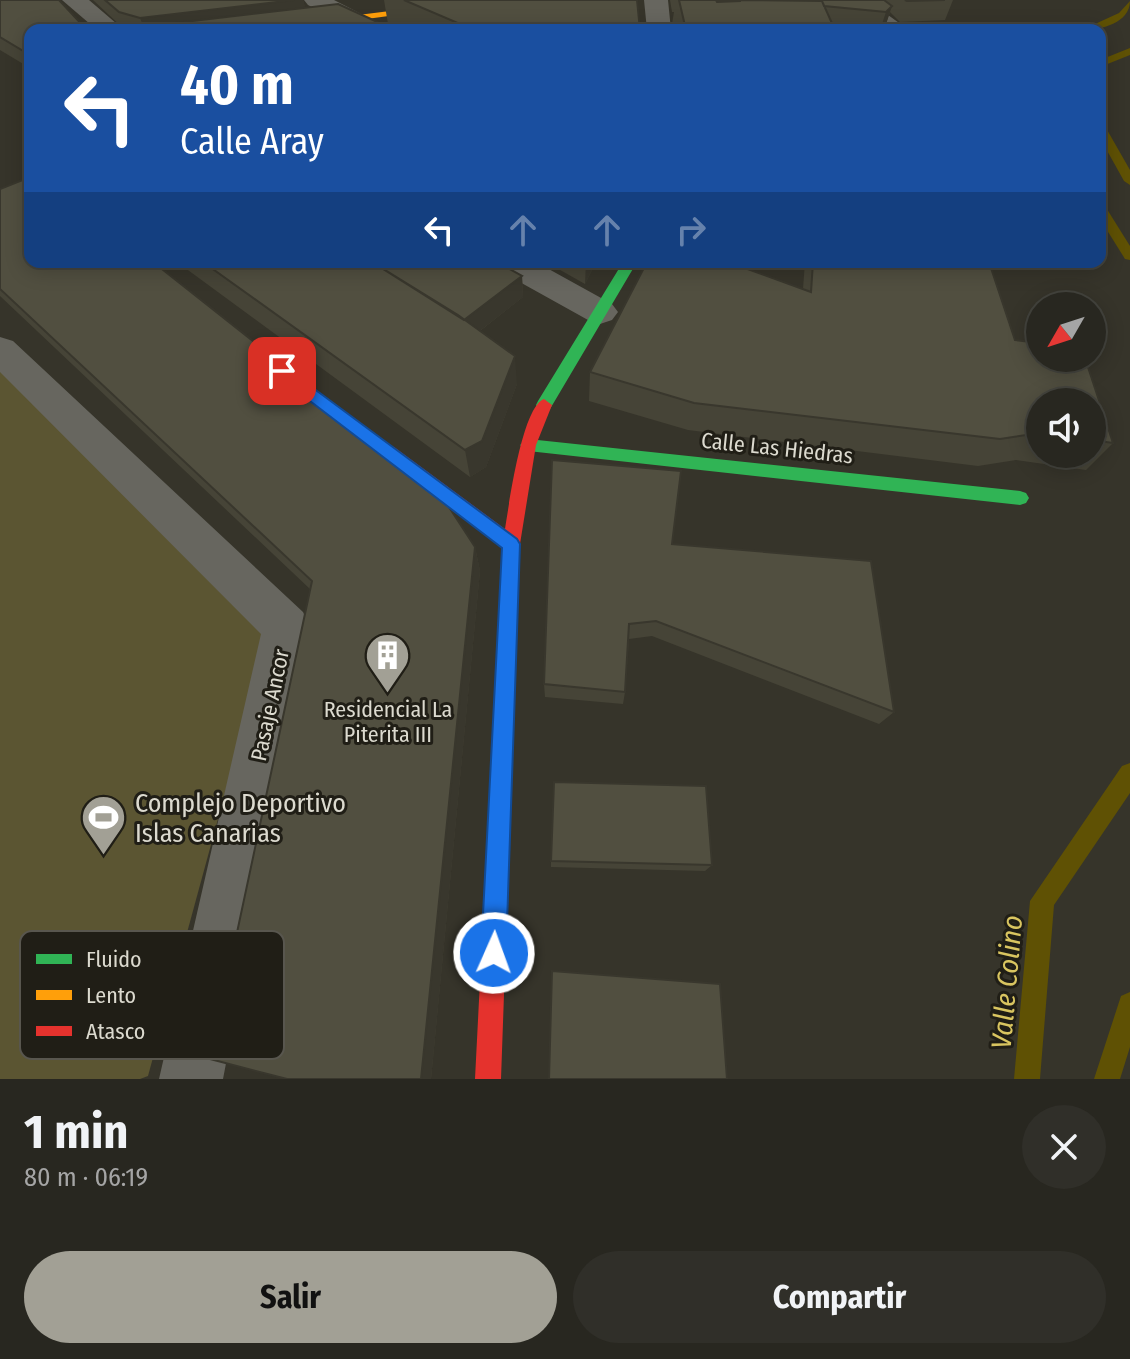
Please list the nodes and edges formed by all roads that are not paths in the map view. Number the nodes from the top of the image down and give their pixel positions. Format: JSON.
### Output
{"nodes":[{"id":1,"x":74,"y":0,"type":"edge"},
{"id":2,"x":316,"y":0,"type":"edge"},
{"id":3,"x":501,"y":0,"type":"edge"},
{"id":4,"x":656,"y":0,"type":"edge"},
{"id":5,"x":851,"y":0,"type":"edge"},
{"id":6,"x":350,"y":19,"type":"junction"},
{"id":7,"x":104,"y":24,"type":"edge"},
{"id":8,"x":310,"y":24,"type":"edge"},
{"id":9,"x":361,"y":24,"type":"edge"},
{"id":10,"x":658,"y":24,"type":"edge"},
{"id":11,"x":888,"y":24,"type":"edge"},
{"id":12,"x":521,"y":268,"type":"edge"},
{"id":13,"x":626,"y":268,"type":"edge"},
{"id":14,"x":600,"y":312,"type":"junction"},
{"id":15,"x":0,"y":350,"type":"edge"},
{"id":16,"x":374,"y":440,"type":"edge"},
{"id":17,"x":528,"y":445,"type":"junction"},
{"id":18,"x":1020,"y":498,"type":"dead end"},
{"id":19,"x":511,"y":544,"type":"junction"},
{"id":20,"x":222,"y":931,"type":"edge"},
{"id":21,"x":195,"y":1059,"type":"edge"},
{"id":22,"x":191,"y":1079,"type":"edge"},
{"id":23,"x":488,"y":1079,"type":"edge"}],
"edges":[{"from":1,"to":7,"type":"street"},
{"from":2,"to":6,"type":"street"},
{"from":3,"to":6,"type":"street"},
{"from":4,"to":10,"type":"street"},
{"from":5,"to":11,"type":"street"},
{"from":6,"to":8,"type":"street"},
{"from":6,"to":9,"type":"street"},
{"from":12,"to":14,"type":"street"},
{"from":13,"to":14,"type":"street"},
{"from":14,"to":17,"type":"street"},
{"from":15,"to":20,"type":"street","name":"Pasaje Ancor"},
{"from":16,"to":19,"type":"street"},
{"from":17,"to":18,"type":"street","name":"Calle Las Hiedras"},
{"from":17,"to":19,"type":"street"},
{"from":19,"to":23,"type":"street"},
{"from":21,"to":22,"type":"street","name":"Pasaje Ancor"}]}
